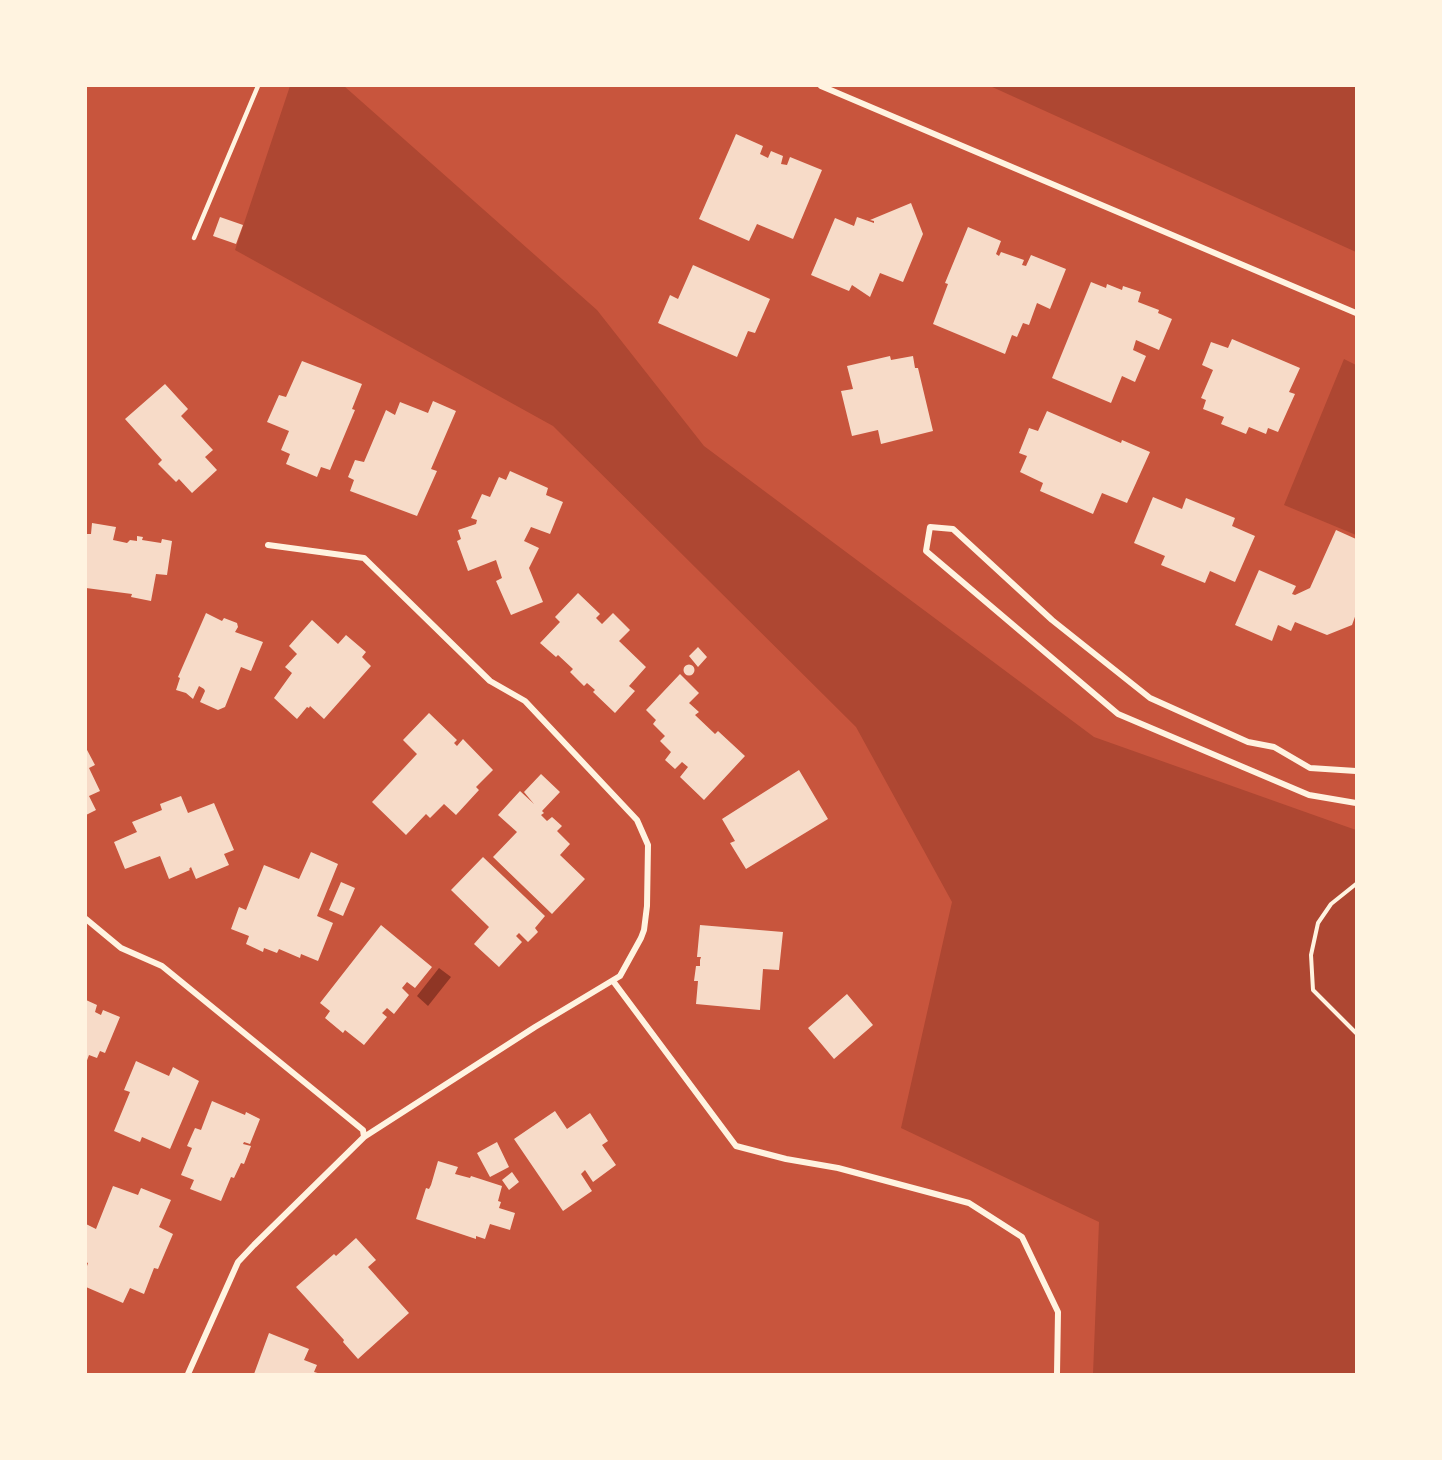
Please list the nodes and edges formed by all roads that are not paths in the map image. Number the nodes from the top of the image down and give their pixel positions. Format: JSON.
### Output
{"nodes":[{"id":1,"x":258,"y":86,"type":"edge"},
{"id":2,"x":821,"y":86,"type":"edge"},
{"id":3,"x":194,"y":238,"type":"dead end"},
{"id":4,"x":1356,"y":314,"type":"edge"},
{"id":5,"x":268,"y":545,"type":"dead end"},
{"id":6,"x":1356,"y":771,"type":"edge"},
{"id":7,"x":1356,"y":803,"type":"edge"},
{"id":8,"x":86,"y":919,"type":"edge"},
{"id":9,"x":613,"y":981,"type":"junction"},
{"id":10,"x":364,"y":1137,"type":"junction"},
{"id":11,"x":188,"y":1374,"type":"edge"},
{"id":12,"x":1057,"y":1374,"type":"edge"}],
"edges":[{"from":1,"to":3,"type":"lane"},
{"from":2,"to":4,"type":"street"},
{"from":5,"to":9,"type":"street"},
{"from":6,"to":7,"type":"street"},
{"from":8,"to":10,"type":"street"},
{"from":9,"to":10,"type":"street"},
{"from":9,"to":12,"type":"street"},
{"from":10,"to":11,"type":"street"}]}
